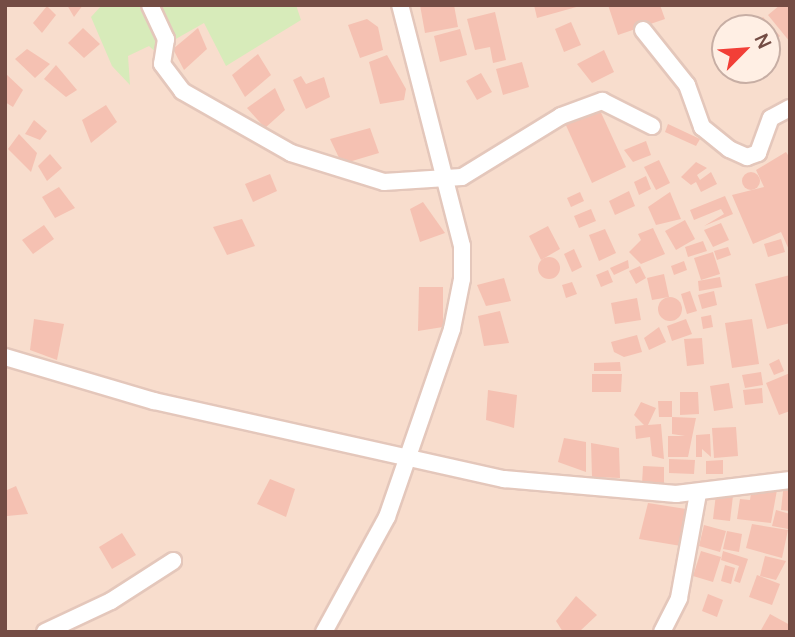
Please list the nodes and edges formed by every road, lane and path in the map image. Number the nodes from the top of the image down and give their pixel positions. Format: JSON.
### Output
{"nodes":[{"id":1,"x":150,"y":5,"type":"edge"},
{"id":2,"x":400,"y":5,"type":"edge"},
{"id":3,"x":643,"y":30,"type":"dead end"},
{"id":4,"x":790,"y":108,"type":"edge"},
{"id":5,"x":652,"y":125,"type":"dead end"},
{"id":6,"x":446,"y":180,"type":"junction"},
{"id":7,"x":5,"y":357,"type":"edge"},
{"id":8,"x":408,"y":458,"type":"junction"},
{"id":9,"x":790,"y":480,"type":"edge"},
{"id":10,"x":698,"y":493,"type":"junction"},
{"id":11,"x":173,"y":561,"type":"dead end"},
{"id":12,"x":45,"y":632,"type":"edge"},
{"id":13,"x":324,"y":632,"type":"edge"},
{"id":14,"x":662,"y":632,"type":"edge"}],
"edges":[{"from":1,"to":6,"type":"street"},
{"from":2,"to":6,"type":"street"},
{"from":3,"to":4,"type":"street"},
{"from":5,"to":6,"type":"street"},
{"from":6,"to":8,"type":"street"},
{"from":7,"to":8,"type":"street"},
{"from":8,"to":10,"type":"street"},
{"from":8,"to":13,"type":"street"},
{"from":9,"to":10,"type":"street"},
{"from":10,"to":14,"type":"street"},
{"from":11,"to":12,"type":"street"}]}
